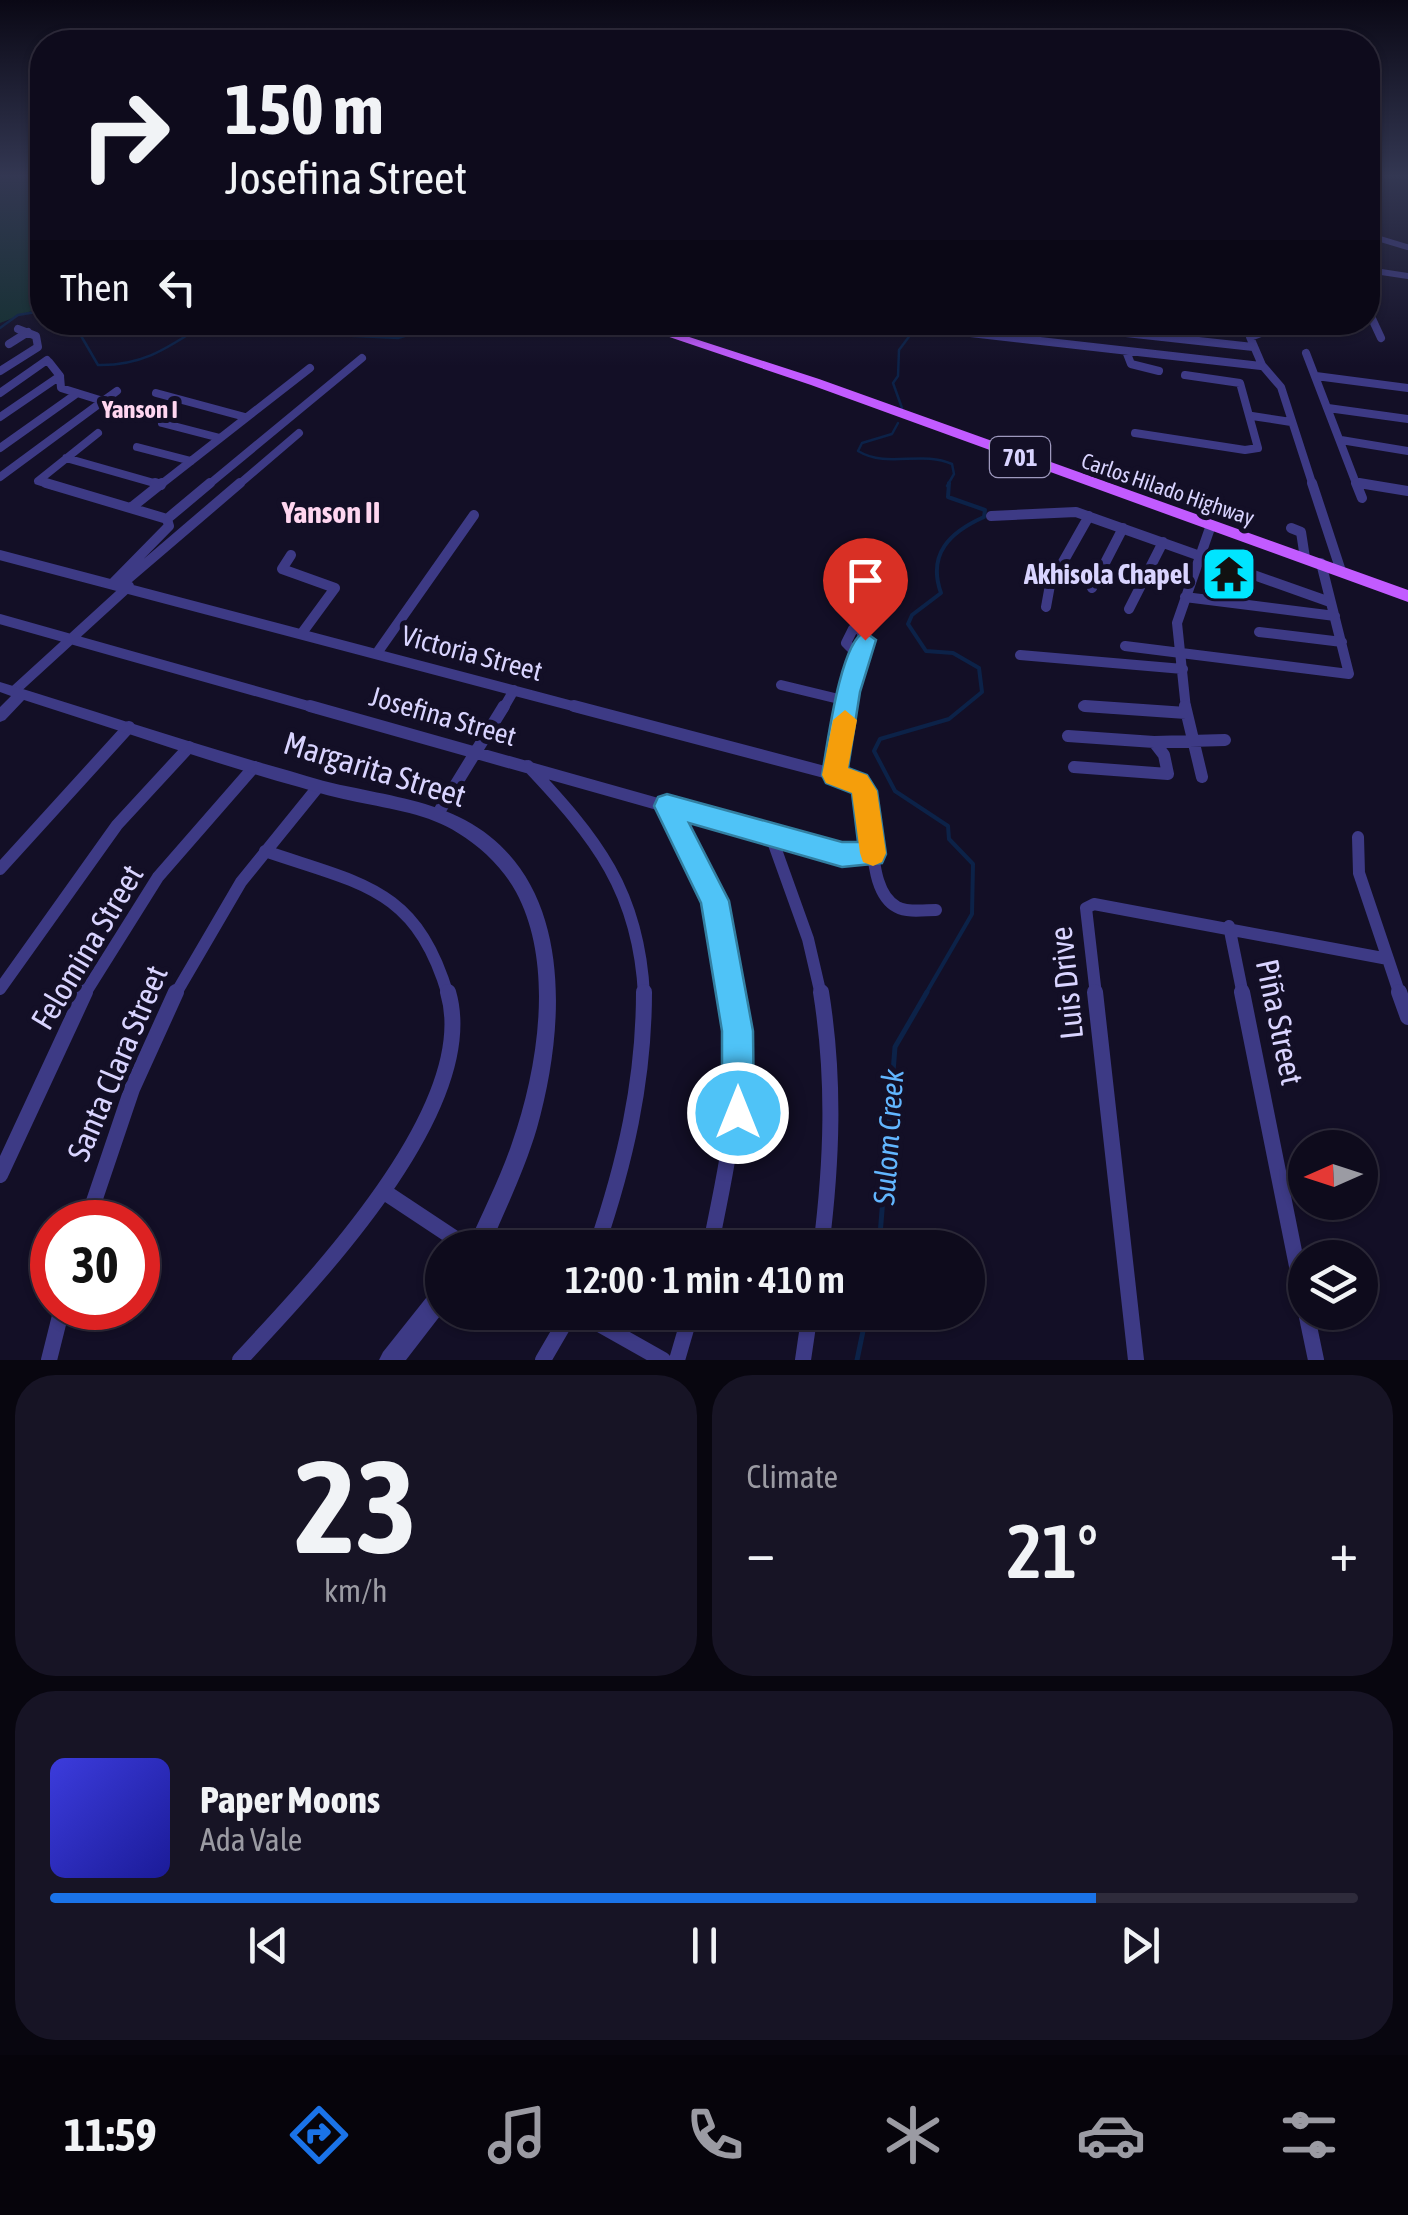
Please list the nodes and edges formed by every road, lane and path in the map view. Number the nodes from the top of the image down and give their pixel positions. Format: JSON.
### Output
{"nodes":[{"id":1,"x":1380,"y":239,"type":"edge"},
{"id":2,"x":1407,"y":247,"type":"edge"},
{"id":3,"x":1380,"y":272,"type":"edge"},
{"id":4,"x":1408,"y":276,"type":"edge"},
{"id":5,"x":30,"y":334,"type":"edge"},
{"id":6,"x":34,"y":335,"type":"edge"},
{"id":7,"x":670,"y":335,"type":"edge"},
{"id":8,"x":990,"y":335,"type":"edge"},
{"id":9,"x":1144,"y":335,"type":"edge"},
{"id":10,"x":1252,"y":335,"type":"edge"},
{"id":11,"x":1380,"y":335,"type":"edge"},
{"id":12,"x":1381,"y":338,"type":"dead end"},
{"id":13,"x":8,"y":344,"type":"dead end"},
{"id":14,"x":1253,"y":347,"type":"junction"},
{"id":15,"x":38,"y":348,"type":"junction"},
{"id":16,"x":1126,"y":350,"type":"junction"},
{"id":17,"x":1306,"y":353,"type":"dead end"},
{"id":18,"x":362,"y":358,"type":"dead end"},
{"id":19,"x":49,"y":362,"type":"junction"},
{"id":20,"x":1261,"y":366,"type":"junction"},
{"id":21,"x":310,"y":368,"type":"dead end"},
{"id":22,"x":0,"y":371,"type":"edge"},
{"id":23,"x":1159,"y":371,"type":"dead end"},
{"id":24,"x":1185,"y":374,"type":"dead end"},
{"id":25,"x":60,"y":376,"type":"junction"},
{"id":26,"x":1316,"y":376,"type":"junction"},
{"id":27,"x":1408,"y":388,"type":"edge"},
{"id":28,"x":117,"y":391,"type":"dead end"},
{"id":29,"x":0,"y":393,"type":"edge"},
{"id":30,"x":156,"y":393,"type":"dead end"},
{"id":31,"x":76,"y":394,"type":"junction"},
{"id":32,"x":103,"y":402,"type":"junction"},
{"id":33,"x":1328,"y":408,"type":"junction"},
{"id":34,"x":0,"y":416,"type":"edge"},
{"id":35,"x":1252,"y":416,"type":"junction"},
{"id":36,"x":246,"y":417,"type":"junction"},
{"id":37,"x":1408,"y":419,"type":"edge"},
{"id":38,"x":1291,"y":422,"type":"junction"},
{"id":39,"x":162,"y":423,"type":"dead end"},
{"id":40,"x":98,"y":433,"type":"dead end"},
{"id":41,"x":299,"y":433,"type":"dead end"},
{"id":42,"x":1135,"y":433,"type":"dead end"},
{"id":43,"x":220,"y":438,"type":"junction"},
{"id":44,"x":1341,"y":440,"type":"junction"},
{"id":45,"x":137,"y":446,"type":"dead end"},
{"id":46,"x":0,"y":448,"type":"edge"},
{"id":47,"x":1408,"y":451,"type":"edge"},
{"id":48,"x":66,"y":458,"type":"junction"},
{"id":49,"x":191,"y":461,"type":"junction"},
{"id":50,"x":0,"y":477,"type":"edge"},
{"id":51,"x":1357,"y":483,"type":"junction"},
{"id":52,"x":161,"y":484,"type":"junction"},
{"id":53,"x":1408,"y":490,"type":"edge"},
{"id":54,"x":1362,"y":498,"type":"dead end"},
{"id":55,"x":132,"y":507,"type":"junction"},
{"id":56,"x":474,"y":515,"type":"dead end"},
{"id":57,"x":991,"y":516,"type":"dead end"},
{"id":58,"x":1089,"y":516,"type":"junction"},
{"id":59,"x":167,"y":519,"type":"junction"},
{"id":60,"x":1211,"y":525,"type":"junction"},
{"id":61,"x":1123,"y":528,"type":"junction"},
{"id":62,"x":1291,"y":528,"type":"dead end"},
{"id":63,"x":1163,"y":542,"type":"junction"},
{"id":64,"x":291,"y":554,"type":"dead end"},
{"id":65,"x":0,"y":555,"type":"edge"},
{"id":66,"x":1200,"y":556,"type":"junction"},
{"id":67,"x":1305,"y":558,"type":"junction"},
{"id":68,"x":1321,"y":563,"type":"junction"},
{"id":69,"x":1341,"y":571,"type":"junction"},
{"id":70,"x":122,"y":584,"type":"junction"},
{"id":71,"x":1092,"y":588,"type":"dead end"},
{"id":72,"x":1408,"y":596,"type":"edge"},
{"id":73,"x":1185,"y":597,"type":"junction"},
{"id":74,"x":1330,"y":602,"type":"junction"},
{"id":75,"x":1046,"y":607,"type":"dead end"},
{"id":76,"x":1129,"y":610,"type":"dead end"},
{"id":77,"x":1334,"y":616,"type":"junction"},
{"id":78,"x":0,"y":619,"type":"edge"},
{"id":79,"x":1260,"y":632,"type":"dead end"},
{"id":80,"x":302,"y":633,"type":"junction"},
{"id":81,"x":69,"y":640,"type":"junction"},
{"id":82,"x":1342,"y":642,"type":"junction"},
{"id":83,"x":1124,"y":646,"type":"dead end"},
{"id":84,"x":377,"y":653,"type":"junction"},
{"id":85,"x":1181,"y":654,"type":"junction"},
{"id":86,"x":1020,"y":656,"type":"dead end"},
{"id":87,"x":860,"y":658,"type":"dead end"},
{"id":88,"x":1183,"y":670,"type":"junction"},
{"id":89,"x":782,"y":685,"type":"dead end"},
{"id":90,"x":12,"y":690,"type":"edge"},
{"id":91,"x":514,"y":690,"type":"junction"},
{"id":92,"x":847,"y":702,"type":"junction"},
{"id":93,"x":1084,"y":706,"type":"dead end"},
{"id":94,"x":1186,"y":713,"type":"junction"},
{"id":95,"x":0,"y":716,"type":"edge"},
{"id":96,"x":129,"y":727,"type":"junction"},
{"id":97,"x":1068,"y":736,"type":"dead end"},
{"id":98,"x":1192,"y":738,"type":"junction"},
{"id":99,"x":1224,"y":740,"type":"dead end"},
{"id":100,"x":1154,"y":742,"type":"junction"},
{"id":101,"x":190,"y":748,"type":"junction"},
{"id":102,"x":476,"y":749,"type":"junction"},
{"id":103,"x":528,"y":766,"type":"junction"},
{"id":104,"x":254,"y":767,"type":"junction"},
{"id":105,"x":1074,"y":768,"type":"dead end"},
{"id":106,"x":835,"y":775,"type":"junction"},
{"id":107,"x":1202,"y":778,"type":"dead end"},
{"id":108,"x":318,"y":787,"type":"junction"},
{"id":109,"x":667,"y":806,"type":"junction"},
{"id":110,"x":438,"y":815,"type":"junction"},
{"id":111,"x":771,"y":836,"type":"junction"},
{"id":112,"x":1358,"y":837,"type":"dead end"},
{"id":113,"x":265,"y":851,"type":"junction"},
{"id":114,"x":873,"y":854,"type":"junction"},
{"id":115,"x":0,"y":869,"type":"edge"},
{"id":116,"x":936,"y":910,"type":"dead end"},
{"id":117,"x":1229,"y":926,"type":"junction"},
{"id":118,"x":1388,"y":959,"type":"junction"},
{"id":119,"x":0,"y":989,"type":"edge"},
{"id":120,"x":1408,"y":1017,"type":"edge"},
{"id":121,"x":0,"y":1175,"type":"edge"},
{"id":122,"x":386,"y":1192,"type":"junction"},
{"id":123,"x":95,"y":1200,"type":"edge"},
{"id":124,"x":442,"y":1230,"type":"edge"},
{"id":125,"x":485,"y":1230,"type":"edge"},
{"id":126,"x":603,"y":1230,"type":"edge"},
{"id":127,"x":714,"y":1230,"type":"edge"},
{"id":128,"x":822,"y":1230,"type":"edge"},
{"id":129,"x":1292,"y":1240,"type":"edge"},
{"id":130,"x":425,"y":1317,"type":"edge"},
{"id":131,"x":56,"y":1330,"type":"edge"},
{"id":132,"x":563,"y":1330,"type":"edge"},
{"id":133,"x":608,"y":1330,"type":"edge"},
{"id":134,"x":687,"y":1330,"type":"edge"},
{"id":135,"x":807,"y":1330,"type":"edge"},
{"id":136,"x":1310,"y":1330,"type":"edge"},
{"id":137,"x":48,"y":1360,"type":"edge"},
{"id":138,"x":240,"y":1360,"type":"edge"},
{"id":139,"x":391,"y":1360,"type":"edge"},
{"id":140,"x":543,"y":1360,"type":"edge"},
{"id":141,"x":663,"y":1360,"type":"edge"},
{"id":142,"x":678,"y":1360,"type":"edge"},
{"id":143,"x":803,"y":1360,"type":"edge"},
{"id":144,"x":1136,"y":1360,"type":"edge"},
{"id":145,"x":1316,"y":1360,"type":"edge"}],
"edges":[{"from":1,"to":2,"type":"street"},
{"from":3,"to":4,"type":"street"},
{"from":5,"to":13,"type":"street"},
{"from":6,"to":15,"type":"street"},
{"from":7,"to":60,"type":"main road","name":"Carlos Hilado Highway","number":"701"},
{"from":8,"to":16,"type":"street"},
{"from":9,"to":14,"type":"street"},
{"from":10,"to":14,"type":"street"},
{"from":11,"to":12,"type":"street"},
{"from":14,"to":20,"type":"street"},
{"from":15,"to":19,"type":"street"},
{"from":15,"to":22,"type":"street"},
{"from":16,"to":20,"type":"street"},
{"from":16,"to":23,"type":"street"},
{"from":17,"to":26,"type":"street"},
{"from":18,"to":59,"type":"street"},
{"from":19,"to":25,"type":"street"},
{"from":19,"to":29,"type":"street"},
{"from":20,"to":38,"type":"street"},
{"from":21,"to":36,"type":"street"},
{"from":24,"to":35,"type":"street"},
{"from":25,"to":31,"type":"street"},
{"from":25,"to":34,"type":"street"},
{"from":26,"to":27,"type":"street"},
{"from":26,"to":33,"type":"street"},
{"from":28,"to":32,"type":"street"},
{"from":30,"to":36,"type":"street"},
{"from":31,"to":32,"type":"street"},
{"from":31,"to":46,"type":"street"},
{"from":32,"to":50,"type":"street"},
{"from":33,"to":37,"type":"street"},
{"from":33,"to":44,"type":"street"},
{"from":35,"to":38,"type":"street"},
{"from":35,"to":42,"type":"street"},
{"from":36,"to":43,"type":"street"},
{"from":38,"to":69,"type":"street"},
{"from":39,"to":43,"type":"street"},
{"from":40,"to":48,"type":"street"},
{"from":41,"to":70,"type":"street"},
{"from":43,"to":49,"type":"street"},
{"from":44,"to":47,"type":"street"},
{"from":44,"to":51,"type":"street"},
{"from":45,"to":49,"type":"street"},
{"from":48,"to":52,"type":"street"},
{"from":48,"to":55,"type":"street"},
{"from":49,"to":52,"type":"street"},
{"from":51,"to":53,"type":"street"},
{"from":51,"to":54,"type":"street"},
{"from":52,"to":55,"type":"street"},
{"from":55,"to":59,"type":"street"},
{"from":56,"to":84,"type":"street"},
{"from":57,"to":58,"type":"street"},
{"from":58,"to":61,"type":"street"},
{"from":58,"to":75,"type":"street"},
{"from":59,"to":70,"type":"street"},
{"from":60,"to":66,"type":"street"},
{"from":60,"to":67,"type":"main road","name":"Carlos Hilado Highway","number":"701"},
{"from":61,"to":63,"type":"street"},
{"from":61,"to":71,"type":"street"},
{"from":62,"to":67,"type":"street"},
{"from":63,"to":66,"type":"street"},
{"from":63,"to":76,"type":"street"},
{"from":64,"to":80,"type":"street"},
{"from":65,"to":70,"type":"street","name":"Victoria Street"},
{"from":66,"to":73,"type":"street"},
{"from":66,"to":74,"type":"street"},
{"from":67,"to":68,"type":"main road","name":"Carlos Hilado Highway","number":"701"},
{"from":68,"to":69,"type":"main road","name":"Carlos Hilado Highway","number":"701"},
{"from":68,"to":74,"type":"street"},
{"from":69,"to":72,"type":"main road","name":"Carlos Hilado Highway","number":"701"},
{"from":70,"to":80,"type":"street","name":"Victoria Street"},
{"from":70,"to":81,"type":"street"},
{"from":73,"to":77,"type":"street"},
{"from":73,"to":85,"type":"street"},
{"from":74,"to":77,"type":"street"},
{"from":77,"to":82,"type":"street"},
{"from":78,"to":81,"type":"street","name":"Josefina Street"},
{"from":79,"to":82,"type":"street"},
{"from":80,"to":84,"type":"street","name":"Victoria Street"},
{"from":81,"to":90,"type":"street"},
{"from":81,"to":102,"type":"street","name":"Josefina Street"},
{"from":82,"to":85,"type":"street"},
{"from":83,"to":85,"type":"street"},
{"from":84,"to":91,"type":"street","name":"Victoria Street"},
{"from":85,"to":88,"type":"street"},
{"from":86,"to":88,"type":"street"},
{"from":87,"to":92,"type":"street"},
{"from":88,"to":94,"type":"street"},
{"from":89,"to":92,"type":"street"},
{"from":90,"to":95,"type":"street"},
{"from":90,"to":96,"type":"street","name":"Margarita Street"},
{"from":91,"to":102,"type":"street"},
{"from":91,"to":106,"type":"street","name":"Victoria Street"},
{"from":92,"to":106,"type":"street"},
{"from":93,"to":94,"type":"street"},
{"from":94,"to":98,"type":"street"},
{"from":96,"to":101,"type":"street","name":"Margarita Street"},
{"from":96,"to":115,"type":"street"},
{"from":97,"to":100,"type":"street"},
{"from":98,"to":99,"type":"street"},
{"from":98,"to":100,"type":"street"},
{"from":98,"to":107,"type":"street"},
{"from":100,"to":105,"type":"street"},
{"from":101,"to":104,"type":"street","name":"Margarita Street"},
{"from":101,"to":119,"type":"street"},
{"from":102,"to":103,"type":"street","name":"Josefina Street"},
{"from":102,"to":110,"type":"street"},
{"from":103,"to":109,"type":"street","name":"Josefina Street"},
{"from":103,"to":126,"type":"street"},
{"from":104,"to":108,"type":"street","name":"Margarita Street"},
{"from":104,"to":121,"type":"street","name":"Felomina Street"},
{"from":106,"to":114,"type":"street"},
{"from":108,"to":110,"type":"street","name":"Margarita Street"},
{"from":108,"to":113,"type":"street","name":"Santa Clara Street"},
{"from":109,"to":111,"type":"street","name":"Josefina Street"},
{"from":109,"to":127,"type":"street"},
{"from":110,"to":125,"type":"street","name":"Margarita Street"},
{"from":111,"to":114,"type":"street","name":"Josefina Street"},
{"from":111,"to":128,"type":"street"},
{"from":112,"to":118,"type":"street"},
{"from":113,"to":122,"type":"street"},
{"from":113,"to":123,"type":"street","name":"Santa Clara Street"},
{"from":114,"to":116,"type":"street"},
{"from":117,"to":118,"type":"street","name":"Luis Drive"},
{"from":117,"to":129,"type":"street","name":"Piña Street"},
{"from":117,"to":144,"type":"street","name":"Luis Drive"},
{"from":118,"to":120,"type":"street"},
{"from":122,"to":124,"type":"street"},
{"from":122,"to":138,"type":"street"},
{"from":130,"to":139,"type":"street"},
{"from":131,"to":137,"type":"street"},
{"from":132,"to":140,"type":"street"},
{"from":133,"to":141,"type":"street"},
{"from":134,"to":142,"type":"street"},
{"from":135,"to":143,"type":"street"},
{"from":136,"to":145,"type":"street","name":"Piña Street"}]}
